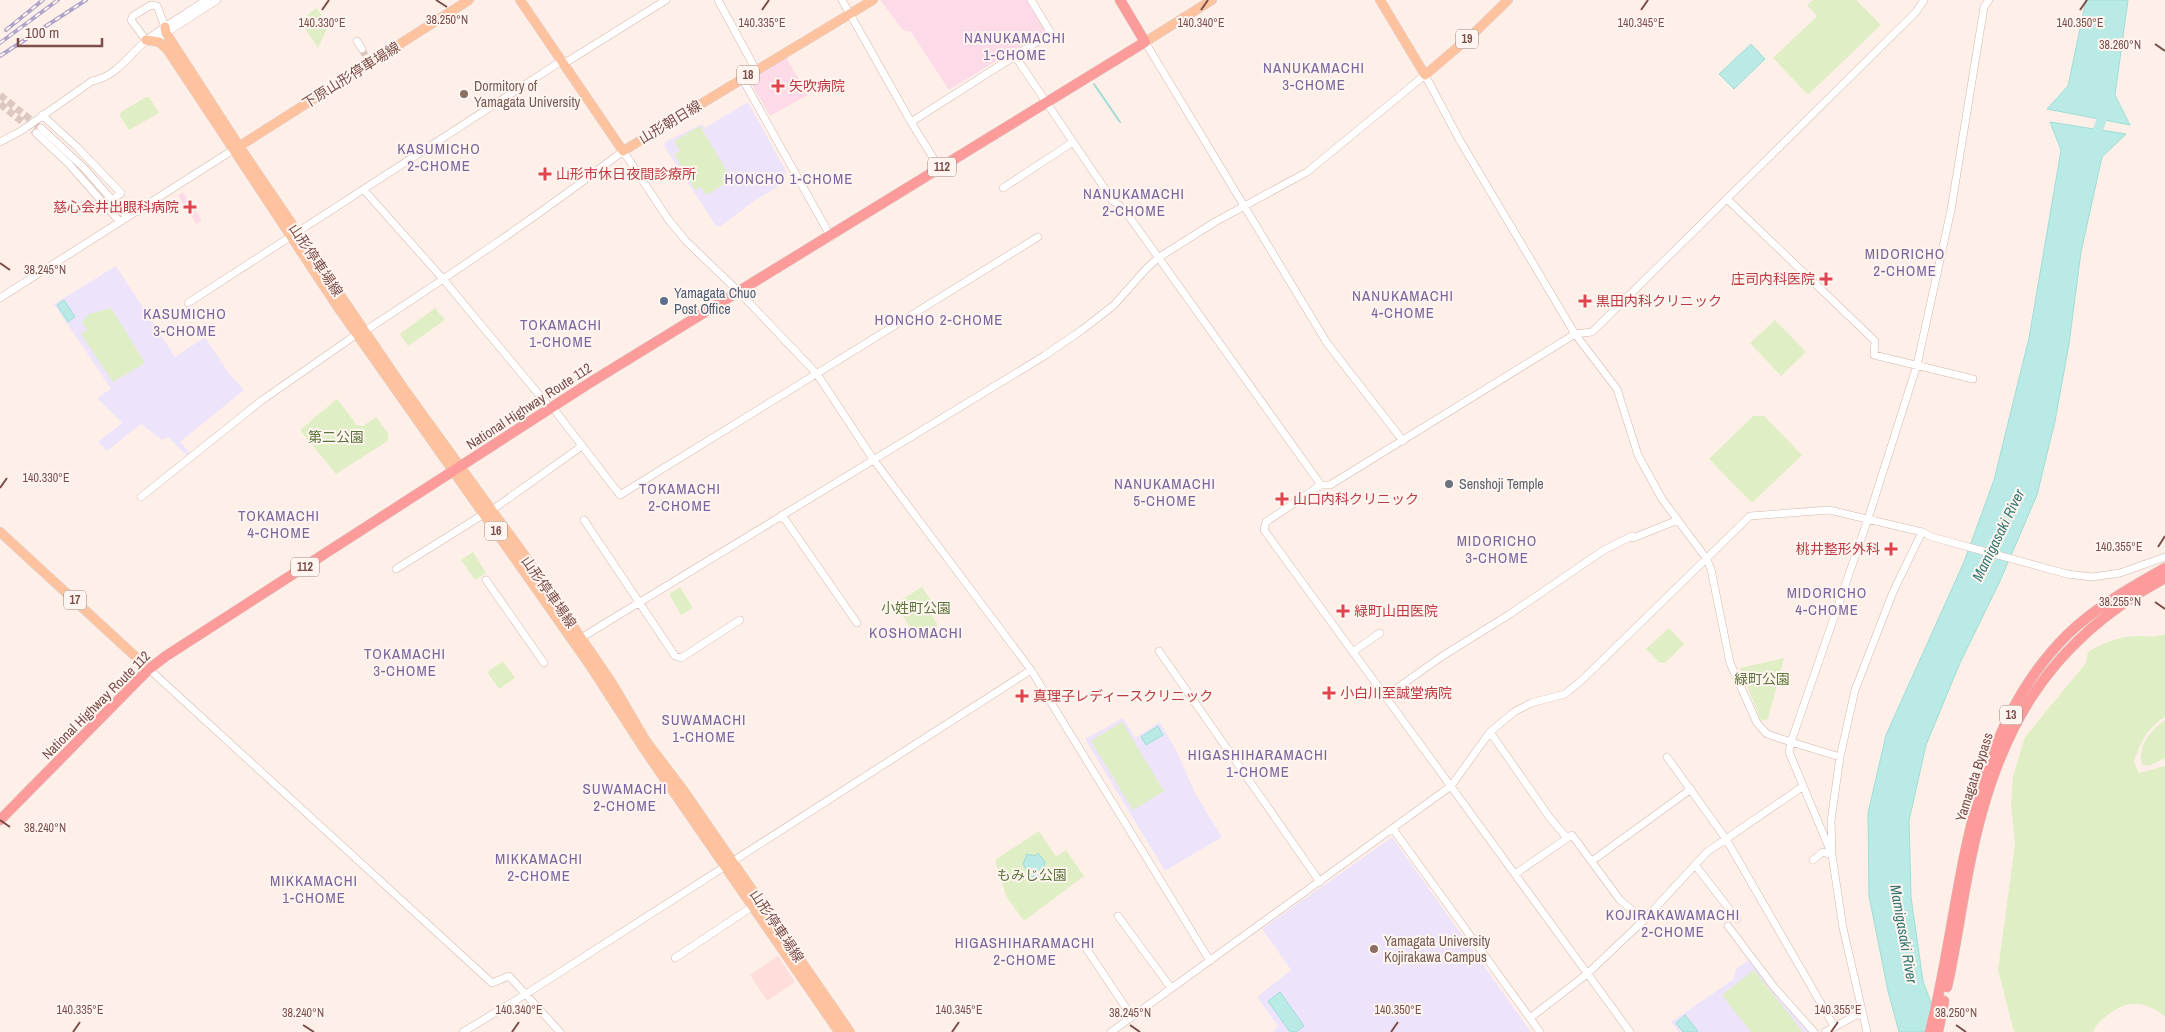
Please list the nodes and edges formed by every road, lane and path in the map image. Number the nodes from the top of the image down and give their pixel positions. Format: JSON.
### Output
{"nodes":[{"id":1,"x":206,"y":0,"type":"edge"},
{"id":2,"x":217,"y":0,"type":"edge"},
{"id":3,"x":469,"y":0,"type":"edge"},
{"id":4,"x":520,"y":0,"type":"edge"},
{"id":5,"x":666,"y":0,"type":"edge"},
{"id":6,"x":718,"y":0,"type":"edge"},
{"id":7,"x":842,"y":0,"type":"edge"},
{"id":8,"x":873,"y":0,"type":"edge"},
{"id":9,"x":1032,"y":0,"type":"edge"},
{"id":10,"x":1120,"y":0,"type":"edge"},
{"id":11,"x":1210,"y":0,"type":"edge"},
{"id":12,"x":1380,"y":0,"type":"edge"},
{"id":13,"x":1508,"y":0,"type":"edge"},
{"id":14,"x":1924,"y":0,"type":"edge"},
{"id":15,"x":1989,"y":0,"type":"edge"},
{"id":16,"x":850,"y":14,"type":"junction"},
{"id":17,"x":165,"y":30,"type":"junction"},
{"id":18,"x":149,"y":41,"type":"junction"},
{"id":19,"x":357,"y":41,"type":"dead end"},
{"id":20,"x":1145,"y":42,"type":"junction"},
{"id":21,"x":362,"y":49,"type":"tunnel mouth"},
{"id":22,"x":1015,"y":56,"type":"junction"},
{"id":23,"x":564,"y":62,"type":"junction"},
{"id":24,"x":756,"y":70,"type":"junction"},
{"id":25,"x":1425,"y":75,"type":"junction"},
{"id":26,"x":742,"y":78,"type":"junction"},
{"id":27,"x":1047,"y":101,"type":"junction"},
{"id":28,"x":42,"y":115,"type":"junction"},
{"id":29,"x":911,"y":122,"type":"junction"},
{"id":30,"x":0,"y":142,"type":"edge"},
{"id":31,"x":1074,"y":142,"type":"junction"},
{"id":32,"x":236,"y":148,"type":"junction"},
{"id":33,"x":623,"y":151,"type":"junction"},
{"id":34,"x":940,"y":169,"type":"junction"},
{"id":35,"x":1003,"y":188,"type":"dead end"},
{"id":36,"x":364,"y":190,"type":"junction"},
{"id":37,"x":1727,"y":199,"type":"junction"},
{"id":38,"x":112,"y":200,"type":"junction"},
{"id":39,"x":1244,"y":206,"type":"junction"},
{"id":40,"x":126,"y":216,"type":"junction"},
{"id":41,"x":119,"y":221,"type":"junction"},
{"id":42,"x":294,"y":234,"type":"junction"},
{"id":43,"x":831,"y":237,"type":"junction"},
{"id":44,"x":1038,"y":237,"type":"dead end"},
{"id":45,"x":1158,"y":258,"type":"junction"},
{"id":46,"x":443,"y":280,"type":"junction"},
{"id":47,"x":739,"y":292,"type":"junction"},
{"id":48,"x":0,"y":298,"type":"edge"},
{"id":49,"x":188,"y":303,"type":"dead end"},
{"id":50,"x":361,"y":333,"type":"junction"},
{"id":51,"x":1574,"y":334,"type":"junction"},
{"id":52,"x":1917,"y":365,"type":"junction"},
{"id":53,"x":817,"y":374,"type":"junction"},
{"id":54,"x":1972,"y":379,"type":"dead end"},
{"id":55,"x":552,"y":408,"type":"junction"},
{"id":56,"x":1403,"y":441,"type":"junction"},
{"id":57,"x":582,"y":446,"type":"junction"},
{"id":58,"x":873,"y":459,"type":"junction"},
{"id":59,"x":457,"y":469,"type":"junction"},
{"id":60,"x":1321,"y":485,"type":"junction"},
{"id":61,"x":141,"y":498,"type":"dead end"},
{"id":62,"x":488,"y":512,"type":"junction"},
{"id":63,"x":782,"y":516,"type":"junction"},
{"id":64,"x":1868,"y":519,"type":"junction"},
{"id":65,"x":584,"y":520,"type":"dead end"},
{"id":66,"x":1678,"y":520,"type":"junction"},
{"id":67,"x":0,"y":532,"type":"edge"},
{"id":68,"x":1922,"y":532,"type":"junction"},
{"id":69,"x":2165,"y":557,"type":"edge"},
{"id":70,"x":1706,"y":558,"type":"junction"},
{"id":71,"x":2165,"y":568,"type":"edge"},
{"id":72,"x":396,"y":569,"type":"dead end"},
{"id":73,"x":2165,"y":578,"type":"edge"},
{"id":74,"x":486,"y":580,"type":"dead end"},
{"id":75,"x":639,"y":603,"type":"junction"},
{"id":76,"x":740,"y":620,"type":"dead end"},
{"id":77,"x":857,"y":622,"type":"dead end"},
{"id":78,"x":1380,"y":633,"type":"dead end"},
{"id":79,"x":581,"y":638,"type":"junction"},
{"id":80,"x":1159,"y":651,"type":"dead end"},
{"id":81,"x":1354,"y":651,"type":"junction"},
{"id":82,"x":544,"y":663,"type":"dead end"},
{"id":83,"x":149,"y":669,"type":"junction"},
{"id":84,"x":1031,"y":670,"type":"junction"},
{"id":85,"x":1386,"y":696,"type":"junction"},
{"id":86,"x":1490,"y":732,"type":"junction"},
{"id":87,"x":1791,"y":742,"type":"junction"},
{"id":88,"x":1667,"y":757,"type":"dead end"},
{"id":89,"x":1840,"y":757,"type":"junction"},
{"id":90,"x":1451,"y":786,"type":"junction"},
{"id":91,"x":1802,"y":787,"type":"junction"},
{"id":92,"x":1691,"y":789,"type":"junction"},
{"id":93,"x":1816,"y":816,"type":"junction"},
{"id":94,"x":0,"y":820,"type":"edge"},
{"id":95,"x":1831,"y":821,"type":"junction"},
{"id":96,"x":1393,"y":829,"type":"junction"},
{"id":97,"x":1567,"y":838,"type":"junction"},
{"id":98,"x":1726,"y":839,"type":"junction"},
{"id":99,"x":1832,"y":855,"type":"junction"},
{"id":100,"x":1813,"y":860,"type":"dead end"},
{"id":101,"x":1592,"y":861,"type":"junction"},
{"id":102,"x":729,"y":863,"type":"junction"},
{"id":103,"x":1695,"y":865,"type":"junction"},
{"id":104,"x":1515,"y":874,"type":"junction"},
{"id":105,"x":1320,"y":882,"type":"junction"},
{"id":106,"x":753,"y":906,"type":"junction"},
{"id":107,"x":1118,"y":916,"type":"dead end"},
{"id":108,"x":1737,"y":919,"type":"dead end"},
{"id":109,"x":1644,"y":920,"type":"junction"},
{"id":110,"x":1728,"y":926,"type":"dead end"},
{"id":111,"x":1956,"y":926,"type":"junction"},
{"id":112,"x":1086,"y":948,"type":"dead end"},
{"id":113,"x":674,"y":958,"type":"dead end"},
{"id":114,"x":1210,"y":961,"type":"junction"},
{"id":115,"x":1587,"y":974,"type":"junction"},
{"id":116,"x":1171,"y":988,"type":"junction"},
{"id":117,"x":526,"y":994,"type":"junction"},
{"id":118,"x":1862,"y":1012,"type":"junction"},
{"id":119,"x":1132,"y":1017,"type":"junction"},
{"id":120,"x":1530,"y":1018,"type":"junction"},
{"id":121,"x":1834,"y":1026,"type":"junction"},
{"id":122,"x":463,"y":1032,"type":"edge"},
{"id":123,"x":560,"y":1032,"type":"edge"},
{"id":124,"x":840,"y":1032,"type":"edge"},
{"id":125,"x":850,"y":1032,"type":"edge"},
{"id":126,"x":1111,"y":1032,"type":"edge"},
{"id":127,"x":1540,"y":1032,"type":"edge"},
{"id":128,"x":1630,"y":1032,"type":"edge"},
{"id":129,"x":1814,"y":1032,"type":"edge"},
{"id":130,"x":1824,"y":1032,"type":"edge"},
{"id":131,"x":1867,"y":1032,"type":"edge"},
{"id":132,"x":1930,"y":1032,"type":"edge"},
{"id":133,"x":1938,"y":1032,"type":"edge"}],
"edges":[{"from":1,"to":17,"type":"street"},
{"from":2,"to":17,"type":"street"},
{"from":3,"to":32,"type":"main road","name":"下原山形停車場線"},
{"from":4,"to":23,"type":"main road","name":"山形朝日線"},
{"from":5,"to":23,"type":"street"},
{"from":6,"to":24,"type":"street"},
{"from":7,"to":16,"type":"street"},
{"from":8,"to":16,"type":"main road","name":"山形朝日線","number":"18"},
{"from":9,"to":22,"type":"street"},
{"from":10,"to":20,"type":"highway"},
{"from":11,"to":20,"type":"main road"},
{"from":12,"to":25,"type":"main road"},
{"from":13,"to":25,"type":"main road","number":"19"},
{"from":14,"to":37,"type":"street"},
{"from":15,"to":52,"type":"street"},
{"from":16,"to":24,"type":"main road","name":"山形朝日線","number":"18"},
{"from":16,"to":29,"type":"street"},
{"from":17,"to":18,"type":"street"},
{"from":17,"to":18,"type":"street"},
{"from":17,"to":32,"type":"main road","name":"山形停車場線","number":"16"},
{"from":18,"to":28,"type":"street"},
{"from":18,"to":32,"type":"main road","name":"山形停車場線","number":"16"},
{"from":19,"to":21,"type":"street"},
{"from":20,"to":27,"type":"highway","name":"National Highway Route 112","number":"112"},
{"from":20,"to":39,"type":"street"},
{"from":22,"to":27,"type":"street"},
{"from":22,"to":29,"type":"street"},
{"from":23,"to":33,"type":"main road","name":"山形朝日線"},
{"from":23,"to":36,"type":"street"},
{"from":24,"to":26,"type":"main road","name":"山形朝日線","number":"18"},
{"from":25,"to":39,"type":"street"},
{"from":25,"to":51,"type":"street"},
{"from":26,"to":33,"type":"main road","name":"山形朝日線","number":"18"},
{"from":26,"to":43,"type":"street"},
{"from":27,"to":31,"type":"street"},
{"from":27,"to":34,"type":"highway","name":"National Highway Route 112","number":"112"},
{"from":28,"to":30,"type":"street"},
{"from":28,"to":38,"type":"street"},
{"from":29,"to":34,"type":"street"},
{"from":31,"to":35,"type":"street"},
{"from":31,"to":45,"type":"street"},
{"from":32,"to":40,"type":"street"},
{"from":32,"to":42,"type":"main road","name":"山形停車場線","number":"16"},
{"from":33,"to":46,"type":"street"},
{"from":33,"to":47,"type":"street"},
{"from":34,"to":43,"type":"highway","name":"National Highway Route 112","number":"112"},
{"from":36,"to":42,"type":"street"},
{"from":36,"to":46,"type":"street"},
{"from":37,"to":51,"type":"street"},
{"from":37,"to":52,"type":"street"},
{"from":38,"to":40,"type":"street"},
{"from":38,"to":41,"type":"street"},
{"from":39,"to":45,"type":"street"},
{"from":39,"to":56,"type":"street"},
{"from":40,"to":41,"type":"street"},
{"from":41,"to":48,"type":"street"},
{"from":42,"to":49,"type":"street"},
{"from":42,"to":50,"type":"main road","name":"山形停車場線","number":"16"},
{"from":43,"to":47,"type":"highway","name":"National Highway Route 112","number":"112"},
{"from":44,"to":53,"type":"street"},
{"from":45,"to":58,"type":"street"},
{"from":45,"to":60,"type":"street"},
{"from":46,"to":50,"type":"street"},
{"from":46,"to":55,"type":"street"},
{"from":47,"to":53,"type":"street"},
{"from":47,"to":55,"type":"highway","name":"National Highway Route 112","number":"112"},
{"from":50,"to":59,"type":"main road","name":"山形停車場線","number":"16"},
{"from":50,"to":61,"type":"street"},
{"from":51,"to":56,"type":"street"},
{"from":51,"to":66,"type":"street"},
{"from":52,"to":54,"type":"street"},
{"from":52,"to":64,"type":"street"},
{"from":53,"to":57,"type":"street"},
{"from":53,"to":58,"type":"street"},
{"from":55,"to":57,"type":"street"},
{"from":55,"to":59,"type":"highway","name":"National Highway Route 112","number":"112"},
{"from":56,"to":60,"type":"street"},
{"from":57,"to":62,"type":"street"},
{"from":58,"to":63,"type":"street"},
{"from":58,"to":84,"type":"street"},
{"from":59,"to":62,"type":"main road","name":"山形停車場線","number":"16"},
{"from":59,"to":83,"type":"highway","name":"National Highway Route 112","number":"112"},
{"from":60,"to":81,"type":"street"},
{"from":62,"to":72,"type":"street"},
{"from":62,"to":79,"type":"main road","name":"山形停車場線","number":"16"},
{"from":62,"to":102,"type":"main road","name":"山形停車場線","number":"16"},
{"from":63,"to":75,"type":"street"},
{"from":63,"to":77,"type":"street"},
{"from":64,"to":68,"type":"street"},
{"from":64,"to":70,"type":"street"},
{"from":64,"to":87,"type":"street"},
{"from":65,"to":75,"type":"street"},
{"from":66,"to":70,"type":"street"},
{"from":66,"to":85,"type":"street"},
{"from":67,"to":83,"type":"main road","number":"17"},
{"from":68,"to":69,"type":"street"},
{"from":68,"to":89,"type":"street"},
{"from":70,"to":86,"type":"street"},
{"from":70,"to":87,"type":"street"},
{"from":71,"to":111,"type":"highway","name":"Yamagata Bypass","number":"13"},
{"from":73,"to":111,"type":"highway","name":"Yamagata Bypass","number":"13"},
{"from":74,"to":82,"type":"street"},
{"from":75,"to":76,"type":"street"},
{"from":75,"to":79,"type":"street"},
{"from":78,"to":81,"type":"street"},
{"from":79,"to":102,"type":"main road","name":"山形停車場線","number":"16"},
{"from":80,"to":105,"type":"street"},
{"from":81,"to":85,"type":"street"},
{"from":83,"to":94,"type":"highway","name":"National Highway Route 112","number":"112"},
{"from":83,"to":117,"type":"street"},
{"from":84,"to":102,"type":"street"},
{"from":84,"to":114,"type":"street"},
{"from":85,"to":90,"type":"street"},
{"from":86,"to":90,"type":"street"},
{"from":86,"to":97,"type":"street"},
{"from":87,"to":89,"type":"street"},
{"from":87,"to":91,"type":"street"},
{"from":88,"to":92,"type":"street"},
{"from":89,"to":95,"type":"street"},
{"from":90,"to":96,"type":"street"},
{"from":90,"to":104,"type":"street"},
{"from":91,"to":93,"type":"street"},
{"from":91,"to":98,"type":"street"},
{"from":92,"to":98,"type":"street"},
{"from":92,"to":101,"type":"street"},
{"from":93,"to":95,"type":"street"},
{"from":93,"to":99,"type":"street"},
{"from":95,"to":99,"type":"street"},
{"from":96,"to":105,"type":"street"},
{"from":96,"to":120,"type":"street"},
{"from":97,"to":101,"type":"street"},
{"from":97,"to":104,"type":"street"},
{"from":98,"to":103,"type":"street"},
{"from":98,"to":121,"type":"street"},
{"from":99,"to":100,"type":"street"},
{"from":99,"to":118,"type":"street"},
{"from":101,"to":109,"type":"street"},
{"from":102,"to":106,"type":"main road","name":"山形停車場線","number":"16"},
{"from":102,"to":117,"type":"street"},
{"from":102,"to":125,"type":"main road","name":"山形停車場線","number":"16"},
{"from":103,"to":108,"type":"street"},
{"from":103,"to":109,"type":"street"},
{"from":104,"to":115,"type":"street"},
{"from":105,"to":114,"type":"street"},
{"from":106,"to":113,"type":"street"},
{"from":106,"to":124,"type":"main road","name":"山形停車場線","number":"16"},
{"from":107,"to":116,"type":"street"},
{"from":109,"to":115,"type":"street"},
{"from":110,"to":129,"type":"street"},
{"from":111,"to":132,"type":"highway","name":"Yamagata Bypass","number":"13"},
{"from":111,"to":133,"type":"highway","name":"Yamagata Bypass","number":"13"},
{"from":112,"to":119,"type":"street"},
{"from":114,"to":116,"type":"street"},
{"from":115,"to":120,"type":"street"},
{"from":115,"to":128,"type":"street"},
{"from":116,"to":119,"type":"street"},
{"from":117,"to":122,"type":"street"},
{"from":117,"to":123,"type":"street"},
{"from":118,"to":121,"type":"street"},
{"from":118,"to":131,"type":"street"},
{"from":119,"to":126,"type":"street"},
{"from":120,"to":127,"type":"street"},
{"from":121,"to":130,"type":"street"}]}
